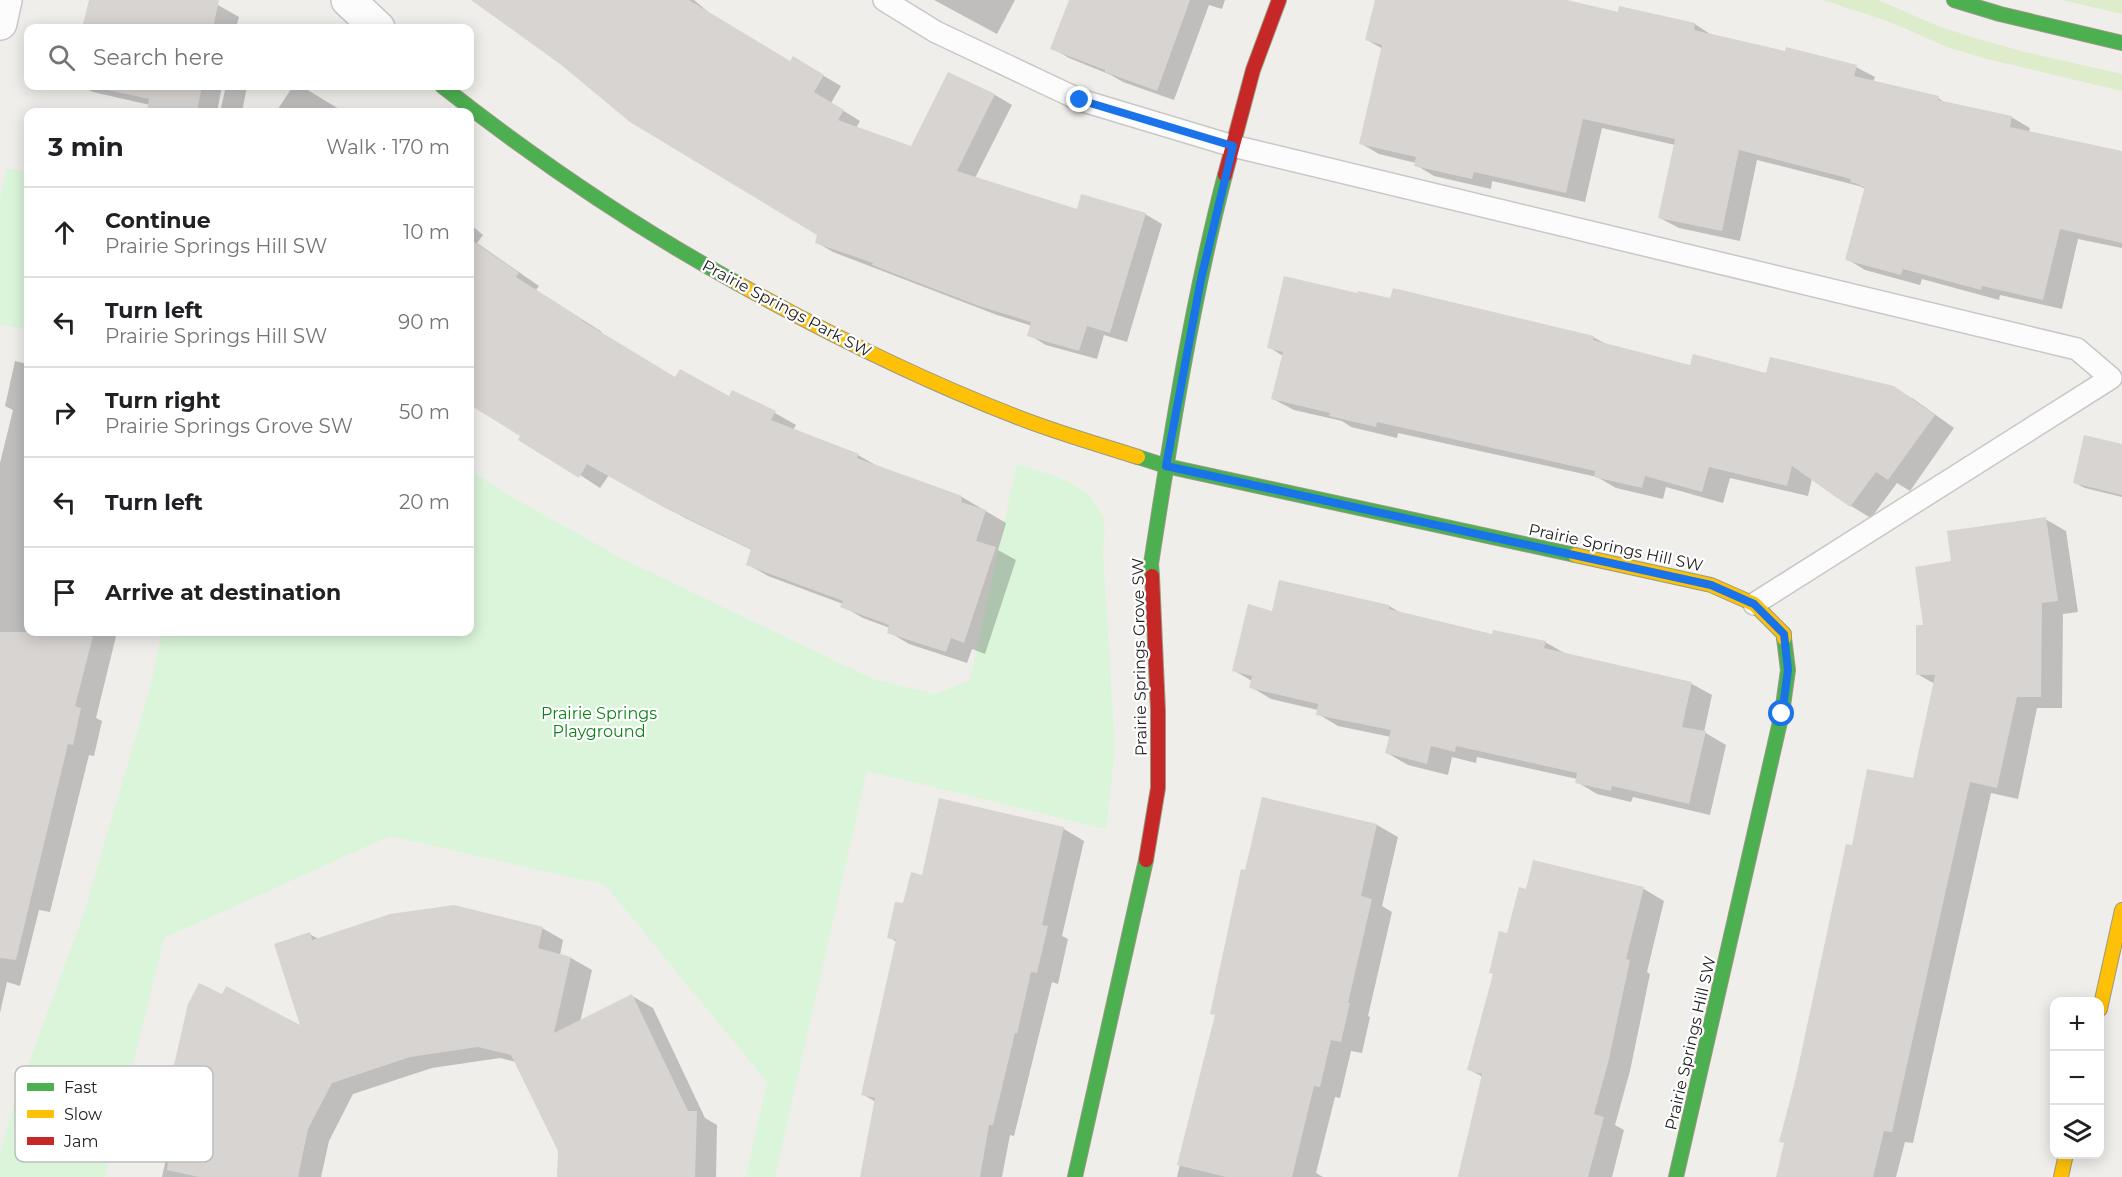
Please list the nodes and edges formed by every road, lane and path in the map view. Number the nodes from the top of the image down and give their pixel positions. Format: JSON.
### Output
{"nodes":[{"id":1,"x":5,"y":0,"type":"edge"},
{"id":2,"x":348,"y":0,"type":"edge"},
{"id":3,"x":884,"y":0,"type":"edge"},
{"id":4,"x":1279,"y":0,"type":"edge"},
{"id":5,"x":1954,"y":0,"type":"edge"},
{"id":6,"x":0,"y":23,"type":"edge"},
{"id":7,"x":374,"y":24,"type":"edge"},
{"id":8,"x":2122,"y":43,"type":"edge"},
{"id":9,"x":447,"y":90,"type":"edge"},
{"id":10,"x":470,"y":108,"type":"edge"},
{"id":11,"x":474,"y":111,"type":"edge"},
{"id":12,"x":1233,"y":146,"type":"junction"},
{"id":13,"x":1166,"y":466,"type":"junction"},
{"id":14,"x":1754,"y":604,"type":"junction"},
{"id":15,"x":2122,"y":910,"type":"edge"},
{"id":16,"x":2103,"y":997,"type":"edge"},
{"id":17,"x":2066,"y":1159,"type":"edge"},
{"id":18,"x":1075,"y":1177,"type":"edge"},
{"id":19,"x":1676,"y":1177,"type":"edge"},
{"id":20,"x":2061,"y":1177,"type":"edge"}],
"edges":[{"from":1,"to":6,"type":"street"},
{"from":2,"to":7,"type":"street"},
{"from":3,"to":12,"type":"lane"},
{"from":4,"to":12,"type":"street","name":"Prairie Springs Grove SW"},
{"from":5,"to":8,"type":"street"},
{"from":9,"to":10,"type":"street","name":"Prairie Springs Park SW"},
{"from":11,"to":13,"type":"street","name":"Prairie Springs Park SW"},
{"from":12,"to":13,"type":"street","name":"Prairie Springs Grove SW"},
{"from":12,"to":14,"type":"lane"},
{"from":13,"to":14,"type":"street","name":"Prairie Springs Hill SW"},
{"from":13,"to":18,"type":"street","name":"Prairie Springs Grove SW"},
{"from":14,"to":19,"type":"street","name":"Prairie Springs Hill SW"},
{"from":15,"to":16,"type":"street"},
{"from":17,"to":20,"type":"street"}]}
